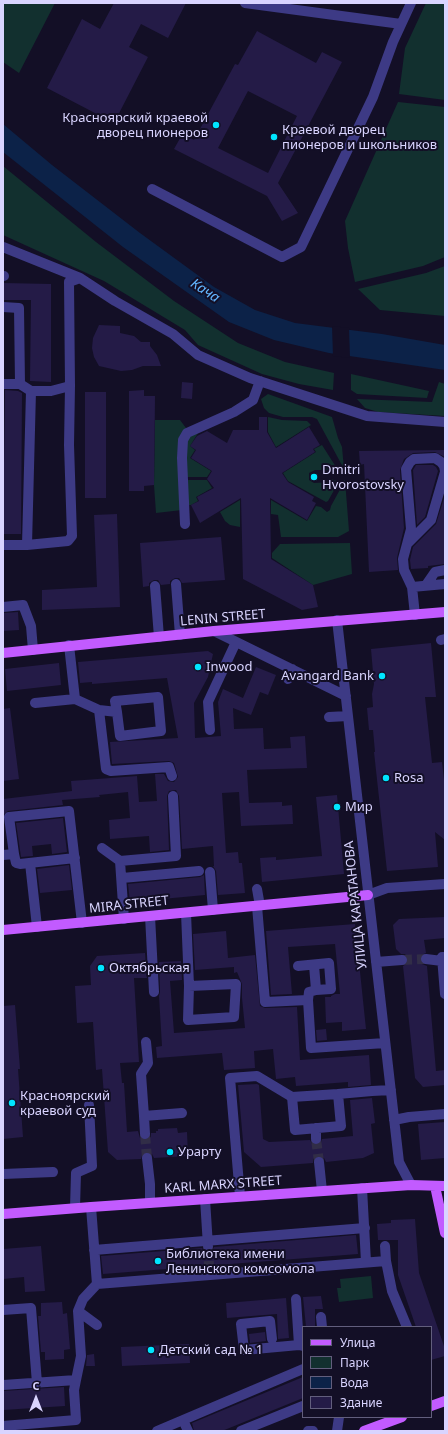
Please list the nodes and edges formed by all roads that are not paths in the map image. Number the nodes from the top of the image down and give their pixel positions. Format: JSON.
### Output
{"nodes":[{"id":1,"x":245,"y":3,"type":"edge"},
{"id":2,"x":411,"y":3,"type":"edge"},
{"id":3,"x":401,"y":24,"type":"junction"},
{"id":4,"x":152,"y":189,"type":"dead end"},
{"id":5,"x":3,"y":247,"type":"edge"},
{"id":6,"x":80,"y":278,"type":"junction"},
{"id":7,"x":3,"y":307,"type":"edge"},
{"id":8,"x":260,"y":381,"type":"junction"},
{"id":9,"x":3,"y":384,"type":"edge"},
{"id":10,"x":20,"y":384,"type":"junction"},
{"id":11,"x":70,"y":386,"type":"junction"},
{"id":12,"x":31,"y":391,"type":"junction"},
{"id":13,"x":445,"y":422,"type":"edge"},
{"id":14,"x":445,"y":472,"type":"edge"},
{"id":15,"x":185,"y":524,"type":"dead end"},
{"id":16,"x":407,"y":544,"type":"junction"},
{"id":17,"x":3,"y":545,"type":"edge"},
{"id":18,"x":27,"y":545,"type":"junction"},
{"id":19,"x":445,"y":570,"type":"edge"},
{"id":20,"x":176,"y":584,"type":"dead end"},
{"id":21,"x":445,"y":584,"type":"edge"},
{"id":22,"x":426,"y":585,"type":"junction"},
{"id":23,"x":155,"y":586,"type":"dead end"},
{"id":24,"x":412,"y":587,"type":"junction"},
{"id":25,"x":3,"y":607,"type":"edge"},
{"id":26,"x":445,"y":612,"type":"edge"},
{"id":27,"x":415,"y":614,"type":"junction"},
{"id":28,"x":337,"y":620,"type":"junction"},
{"id":29,"x":214,"y":631,"type":"junction"},
{"id":30,"x":180,"y":635,"type":"junction"},
{"id":31,"x":159,"y":637,"type":"junction"},
{"id":32,"x":236,"y":642,"type":"junction"},
{"id":33,"x":69,"y":645,"type":"junction"},
{"id":34,"x":32,"y":650,"type":"junction"},
{"id":35,"x":3,"y":653,"type":"edge"},
{"id":36,"x":292,"y":669,"type":"junction"},
{"id":37,"x":288,"y":679,"type":"dead end"},
{"id":38,"x":346,"y":696,"type":"junction"},
{"id":39,"x":75,"y":699,"type":"junction"},
{"id":40,"x":35,"y":703,"type":"dead end"},
{"id":41,"x":99,"y":710,"type":"junction"},
{"id":42,"x":117,"y":712,"type":"junction"},
{"id":43,"x":348,"y":716,"type":"junction"},
{"id":44,"x":329,"y":717,"type":"dead end"},
{"id":45,"x":210,"y":730,"type":"dead end"},
{"id":46,"x":172,"y":776,"type":"dead end"},
{"id":47,"x":173,"y":796,"type":"dead end"},
{"id":48,"x":102,"y":848,"type":"dead end"},
{"id":49,"x":14,"y":854,"type":"junction"},
{"id":50,"x":3,"y":855,"type":"edge"},
{"id":51,"x":75,"y":858,"type":"junction"},
{"id":52,"x":120,"y":861,"type":"junction"},
{"id":53,"x":30,"y":863,"type":"junction"},
{"id":54,"x":199,"y":871,"type":"dead end"},
{"id":55,"x":210,"y":872,"type":"dead end"},
{"id":56,"x":122,"y":878,"type":"junction"},
{"id":57,"x":445,"y":884,"type":"edge"},
{"id":58,"x":257,"y":889,"type":"dead end"},
{"id":59,"x":368,"y":895,"type":"junction"},
{"id":60,"x":258,"y":906,"type":"junction"},
{"id":61,"x":213,"y":910,"type":"junction"},
{"id":62,"x":186,"y":913,"type":"junction"},
{"id":63,"x":150,"y":916,"type":"junction"},
{"id":64,"x":124,"y":919,"type":"junction"},
{"id":65,"x":82,"y":923,"type":"junction"},
{"id":66,"x":37,"y":927,"type":"junction"},
{"id":67,"x":3,"y":930,"type":"edge"},
{"id":68,"x":426,"y":959,"type":"tunnel mouth"},
{"id":69,"x":444,"y":959,"type":"edge"},
{"id":70,"x":402,"y":960,"type":"tunnel mouth"},
{"id":71,"x":376,"y":962,"type":"junction"},
{"id":72,"x":314,"y":965,"type":"junction"},
{"id":73,"x":298,"y":966,"type":"dead end"},
{"id":74,"x":189,"y":986,"type":"junction"},
{"id":75,"x":316,"y":990,"type":"junction"},
{"id":76,"x":154,"y":992,"type":"dead end"},
{"id":77,"x":445,"y":994,"type":"edge"},
{"id":78,"x":308,"y":1000,"type":"junction"},
{"id":79,"x":146,"y":1042,"type":"dead end"},
{"id":80,"x":385,"y":1043,"type":"junction"},
{"id":81,"x":391,"y":1090,"type":"junction"},
{"id":82,"x":338,"y":1094,"type":"junction"},
{"id":83,"x":292,"y":1098,"type":"junction"},
{"id":84,"x":89,"y":1105,"type":"dead end"},
{"id":85,"x":182,"y":1114,"type":"dead end"},
{"id":86,"x":445,"y":1114,"type":"edge"},
{"id":87,"x":144,"y":1116,"type":"junction"},
{"id":88,"x":394,"y":1120,"type":"junction"},
{"id":89,"x":316,"y":1128,"type":"junction"},
{"id":90,"x":145,"y":1134,"type":"tunnel mouth"},
{"id":91,"x":316,"y":1139,"type":"tunnel mouth"},
{"id":92,"x":147,"y":1158,"type":"tunnel mouth"},
{"id":93,"x":318,"y":1162,"type":"tunnel mouth"},
{"id":94,"x":53,"y":1172,"type":"dead end"},
{"id":95,"x":3,"y":1174,"type":"edge"},
{"id":96,"x":411,"y":1185,"type":"junction"},
{"id":97,"x":440,"y":1186,"type":"edge"},
{"id":98,"x":362,"y":1188,"type":"junction"},
{"id":99,"x":322,"y":1191,"type":"junction"},
{"id":100,"x":240,"y":1196,"type":"junction"},
{"id":101,"x":205,"y":1199,"type":"junction"},
{"id":102,"x":150,"y":1203,"type":"junction"},
{"id":103,"x":91,"y":1207,"type":"junction"},
{"id":104,"x":75,"y":1208,"type":"junction"},
{"id":105,"x":3,"y":1214,"type":"edge"},
{"id":106,"x":365,"y":1228,"type":"junction"},
{"id":107,"x":445,"y":1232,"type":"edge"},
{"id":108,"x":208,"y":1244,"type":"junction"},
{"id":109,"x":385,"y":1246,"type":"dead end"},
{"id":110,"x":94,"y":1250,"type":"junction"},
{"id":111,"x":386,"y":1261,"type":"junction"},
{"id":112,"x":366,"y":1262,"type":"junction"},
{"id":113,"x":97,"y":1284,"type":"junction"},
{"id":114,"x":296,"y":1299,"type":"dead end"},
{"id":115,"x":3,"y":1310,"type":"edge"},
{"id":116,"x":78,"y":1311,"type":"junction"},
{"id":117,"x":97,"y":1325,"type":"dead end"},
{"id":118,"x":407,"y":1326,"type":"edge"},
{"id":119,"x":272,"y":1339,"type":"dead end"},
{"id":120,"x":301,"y":1345,"type":"edge"},
{"id":121,"x":302,"y":1369,"type":"edge"},
{"id":122,"x":76,"y":1380,"type":"junction"},
{"id":123,"x":37,"y":1383,"type":"junction"},
{"id":124,"x":3,"y":1385,"type":"edge"},
{"id":125,"x":445,"y":1401,"type":"edge"},
{"id":126,"x":302,"y":1406,"type":"edge"},
{"id":127,"x":432,"y":1406,"type":"edge"},
{"id":128,"x":340,"y":1418,"type":"edge"},
{"id":129,"x":399,"y":1418,"type":"edge"},
{"id":130,"x":183,"y":1420,"type":"junction"},
{"id":131,"x":3,"y":1426,"type":"edge"},
{"id":132,"x":157,"y":1431,"type":"edge"},
{"id":133,"x":188,"y":1431,"type":"edge"},
{"id":134,"x":241,"y":1431,"type":"edge"},
{"id":135,"x":308,"y":1431,"type":"edge"},
{"id":136,"x":313,"y":1431,"type":"edge"},
{"id":137,"x":337,"y":1431,"type":"edge"},
{"id":138,"x":364,"y":1431,"type":"edge"}],
"edges":[{"from":1,"to":3,"type":"street"},
{"from":2,"to":3,"type":"street"},
{"from":3,"to":4,"type":"street"},
{"from":5,"to":6,"type":"street"},
{"from":6,"to":8,"type":"street"},
{"from":6,"to":11,"type":"street"},
{"from":7,"to":10,"type":"street"},
{"from":8,"to":13,"type":"street"},
{"from":8,"to":15,"type":"street"},
{"from":9,"to":10,"type":"street"},
{"from":10,"to":12,"type":"street"},
{"from":11,"to":12,"type":"street"},
{"from":11,"to":18,"type":"street"},
{"from":12,"to":18,"type":"street"},
{"from":14,"to":16,"type":"street"},
{"from":14,"to":16,"type":"street"},
{"from":16,"to":24,"type":"street"},
{"from":17,"to":18,"type":"street"},
{"from":19,"to":22,"type":"street"},
{"from":20,"to":30,"type":"street"},
{"from":21,"to":22,"type":"street"},
{"from":22,"to":24,"type":"street"},
{"from":23,"to":31,"type":"street"},
{"from":24,"to":27,"type":"street"},
{"from":25,"to":34,"type":"street"},
{"from":26,"to":27,"type":"main road","name":"LENIN STREET"},
{"from":27,"to":28,"type":"main road","name":"LENIN STREET"},
{"from":28,"to":29,"type":"main road","name":"LENIN STREET"},
{"from":28,"to":38,"type":"street","name":"УЛИЦА КАРАТАНОВА"},
{"from":29,"to":30,"type":"main road","name":"LENIN STREET"},
{"from":29,"to":32,"type":"street"},
{"from":30,"to":31,"type":"main road","name":"LENIN STREET"},
{"from":31,"to":33,"type":"main road","name":"LENIN STREET"},
{"from":32,"to":36,"type":"street"},
{"from":32,"to":45,"type":"street"},
{"from":33,"to":34,"type":"main road","name":"LENIN STREET"},
{"from":33,"to":39,"type":"street"},
{"from":34,"to":35,"type":"main road","name":"LENIN STREET"},
{"from":36,"to":37,"type":"street"},
{"from":36,"to":38,"type":"street"},
{"from":38,"to":43,"type":"street","name":"УЛИЦА КАРАТАНОВА"},
{"from":39,"to":40,"type":"street"},
{"from":39,"to":41,"type":"street"},
{"from":41,"to":42,"type":"street"},
{"from":41,"to":46,"type":"street"},
{"from":42,"to":42,"type":"street"},
{"from":43,"to":44,"type":"street"},
{"from":43,"to":59,"type":"street","name":"УЛИЦА КАРАТАНОВА"},
{"from":47,"to":52,"type":"street"},
{"from":48,"to":52,"type":"street"},
{"from":49,"to":50,"type":"street"},
{"from":49,"to":51,"type":"street"},
{"from":49,"to":53,"type":"street"},
{"from":51,"to":53,"type":"street"},
{"from":51,"to":65,"type":"street"},
{"from":52,"to":56,"type":"street"},
{"from":53,"to":66,"type":"street"},
{"from":54,"to":56,"type":"street"},
{"from":55,"to":61,"type":"street"},
{"from":56,"to":64,"type":"street"},
{"from":57,"to":59,"type":"street","name":"MIRA STREET"},
{"from":58,"to":60,"type":"street"},
{"from":59,"to":60,"type":"main road","name":"MIRA STREET"},
{"from":59,"to":71,"type":"street","name":"УЛИЦА КАРАТАНОВА"},
{"from":60,"to":61,"type":"main road","name":"MIRA STREET"},
{"from":60,"to":78,"type":"street"},
{"from":61,"to":62,"type":"main road","name":"MIRA STREET"},
{"from":62,"to":63,"type":"main road","name":"MIRA STREET"},
{"from":62,"to":74,"type":"street"},
{"from":63,"to":64,"type":"main road","name":"MIRA STREET"},
{"from":63,"to":76,"type":"street"},
{"from":64,"to":65,"type":"main road","name":"MIRA STREET"},
{"from":65,"to":66,"type":"main road","name":"MIRA STREET"},
{"from":66,"to":67,"type":"main road","name":"MIRA STREET"},
{"from":68,"to":69,"type":"street"},
{"from":69,"to":77,"type":"street"},
{"from":70,"to":71,"type":"street"},
{"from":71,"to":80,"type":"street","name":"УЛИЦА КАРАТАНОВА"},
{"from":72,"to":73,"type":"street"},
{"from":72,"to":75,"type":"street"},
{"from":72,"to":75,"type":"street"},
{"from":74,"to":74,"type":"street"},
{"from":75,"to":78,"type":"street"},
{"from":78,"to":80,"type":"street"},
{"from":79,"to":87,"type":"street"},
{"from":80,"to":81,"type":"street","name":"УЛИЦА КАРАТАНОВА"},
{"from":81,"to":82,"type":"street"},
{"from":81,"to":88,"type":"street","name":"УЛИЦА КАРАТАНОВА"},
{"from":82,"to":83,"type":"street"},
{"from":82,"to":89,"type":"street"},
{"from":83,"to":89,"type":"street"},
{"from":83,"to":100,"type":"street"},
{"from":84,"to":104,"type":"street"},
{"from":85,"to":87,"type":"street"},
{"from":86,"to":88,"type":"street"},
{"from":87,"to":90,"type":"street"},
{"from":88,"to":96,"type":"street","name":"УЛИЦА КАРАТАНОВА"},
{"from":89,"to":91,"type":"street"},
{"from":92,"to":102,"type":"street"},
{"from":93,"to":99,"type":"street"},
{"from":94,"to":95,"type":"street"},
{"from":96,"to":97,"type":"main road","name":"KARL MARX STREET"},
{"from":96,"to":98,"type":"main road","name":"KARL MARX STREET"},
{"from":97,"to":107,"type":"main road"},
{"from":98,"to":99,"type":"main road","name":"KARL MARX STREET"},
{"from":98,"to":106,"type":"street"},
{"from":99,"to":100,"type":"main road","name":"KARL MARX STREET"},
{"from":100,"to":101,"type":"main road","name":"KARL MARX STREET"},
{"from":101,"to":102,"type":"main road","name":"KARL MARX STREET"},
{"from":101,"to":108,"type":"street"},
{"from":102,"to":103,"type":"main road","name":"KARL MARX STREET"},
{"from":103,"to":104,"type":"main road","name":"KARL MARX STREET"},
{"from":103,"to":110,"type":"street"},
{"from":104,"to":105,"type":"main road","name":"KARL MARX STREET"},
{"from":106,"to":108,"type":"street"},
{"from":106,"to":112,"type":"street"},
{"from":108,"to":110,"type":"street"},
{"from":109,"to":111,"type":"street"},
{"from":110,"to":113,"type":"street"},
{"from":111,"to":112,"type":"street"},
{"from":111,"to":118,"type":"street"},
{"from":112,"to":113,"type":"street"},
{"from":113,"to":116,"type":"street"},
{"from":114,"to":120,"type":"street"},
{"from":115,"to":123,"type":"street"},
{"from":116,"to":117,"type":"street"},
{"from":116,"to":122,"type":"street"},
{"from":119,"to":120,"type":"street"},
{"from":121,"to":130,"type":"street"},
{"from":122,"to":123,"type":"street"},
{"from":122,"to":131,"type":"street"},
{"from":123,"to":124,"type":"street"},
{"from":125,"to":127,"type":"main road"},
{"from":126,"to":134,"type":"street"},
{"from":128,"to":137,"type":"street"},
{"from":129,"to":138,"type":"main road"},
{"from":130,"to":132,"type":"street"},
{"from":130,"to":133,"type":"street"},
{"from":135,"to":136,"type":"street"}]}
